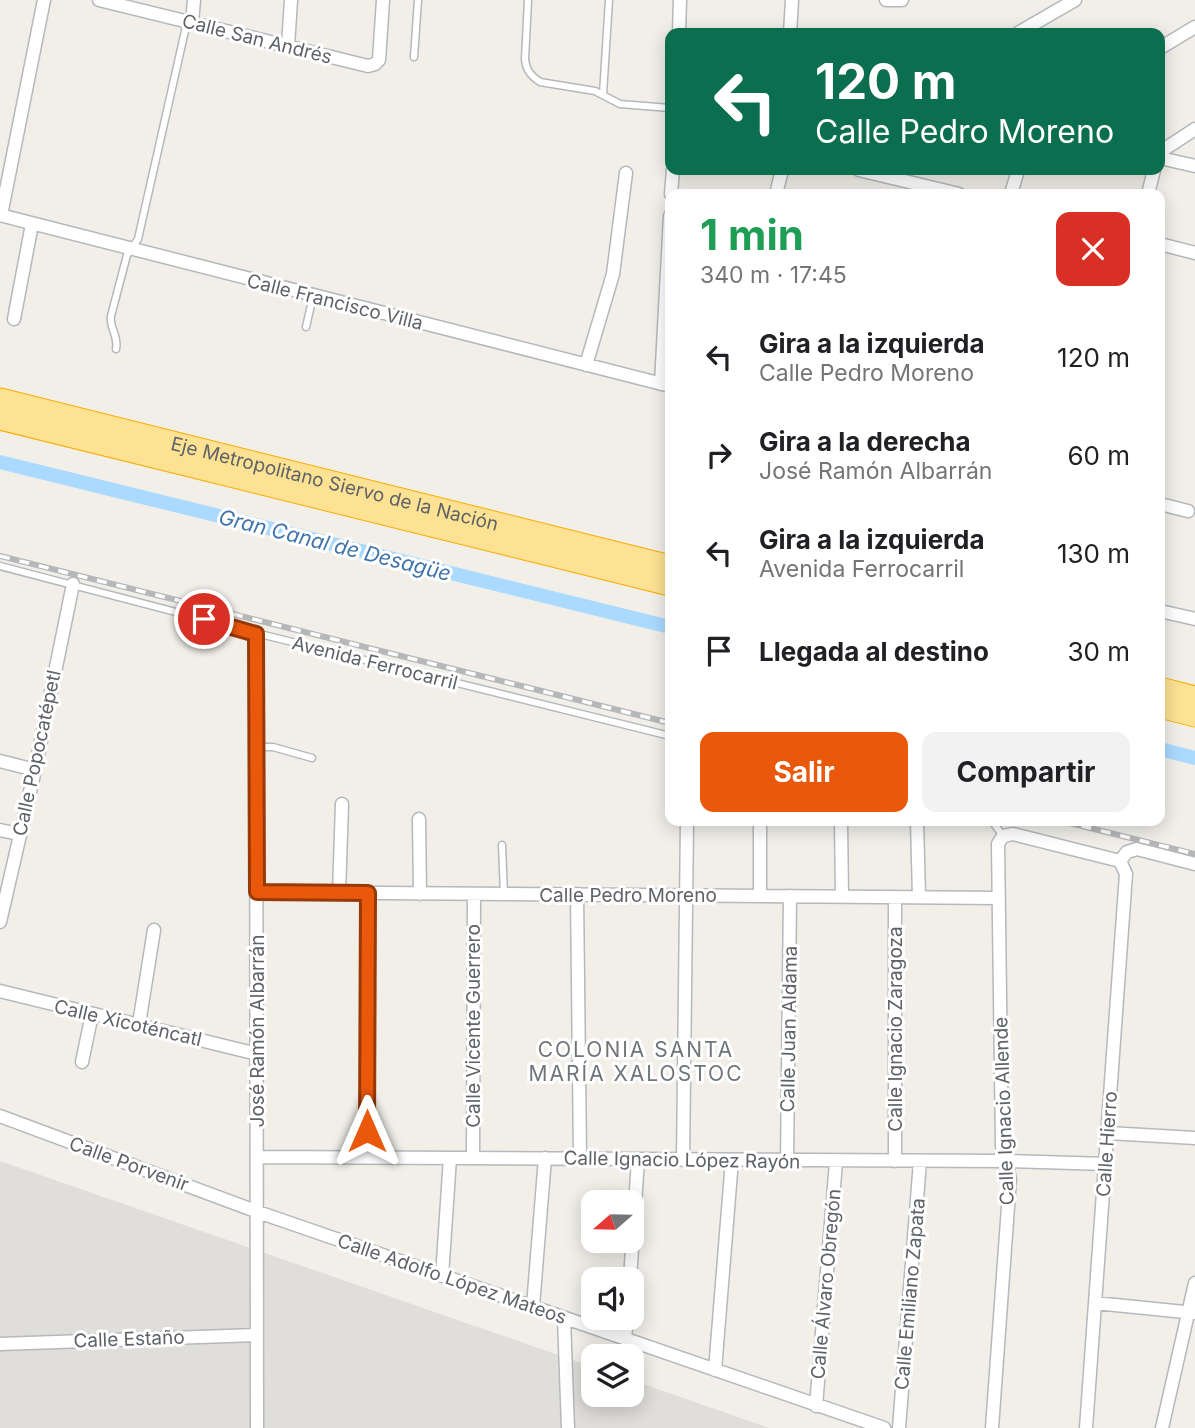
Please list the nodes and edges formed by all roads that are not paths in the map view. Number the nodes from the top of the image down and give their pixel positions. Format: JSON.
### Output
{"nodes":[{"id":1,"x":44,"y":0,"type":"edge"},
{"id":2,"x":101,"y":0,"type":"edge"},
{"id":3,"x":194,"y":0,"type":"edge"},
{"id":4,"x":291,"y":0,"type":"edge"},
{"id":5,"x":383,"y":0,"type":"edge"},
{"id":6,"x":418,"y":0,"type":"edge"},
{"id":7,"x":528,"y":0,"type":"edge"},
{"id":8,"x":609,"y":0,"type":"edge"},
{"id":9,"x":680,"y":0,"type":"edge"},
{"id":10,"x":792,"y":0,"type":"edge"},
{"id":11,"x":886,"y":0,"type":"edge"},
{"id":12,"x":902,"y":0,"type":"edge"},
{"id":13,"x":1074,"y":0,"type":"edge"},
{"id":14,"x":189,"y":23,"type":"junction"},
{"id":15,"x":1195,"y":27,"type":"edge"},
{"id":16,"x":679,"y":28,"type":"edge"},
{"id":17,"x":790,"y":28,"type":"edge"},
{"id":18,"x":1026,"y":28,"type":"edge"},
{"id":19,"x":1165,"y":45,"type":"edge"},
{"id":20,"x":288,"y":46,"type":"junction"},
{"id":21,"x":414,"y":57,"type":"dead end"},
{"id":22,"x":603,"y":94,"type":"junction"},
{"id":23,"x":665,"y":107,"type":"edge"},
{"id":24,"x":1195,"y":129,"type":"edge"},
{"id":25,"x":1165,"y":151,"type":"edge"},
{"id":26,"x":1165,"y":157,"type":"edge"},
{"id":27,"x":1195,"y":166,"type":"edge"},
{"id":28,"x":626,"y":173,"type":"dead end"},
{"id":29,"x":880,"y":175,"type":"edge"},
{"id":30,"x":938,"y":189,"type":"edge"},
{"id":31,"x":0,"y":215,"type":"edge"},
{"id":32,"x":32,"y":224,"type":"junction"},
{"id":33,"x":1165,"y":245,"type":"edge"},
{"id":34,"x":131,"y":250,"type":"junction"},
{"id":35,"x":1195,"y":253,"type":"edge"},
{"id":36,"x":313,"y":296,"type":"junction"},
{"id":37,"x":14,"y":320,"type":"dead end"},
{"id":38,"x":306,"y":327,"type":"dead end"},
{"id":39,"x":116,"y":349,"type":"dead end"},
{"id":40,"x":586,"y":365,"type":"junction"},
{"id":41,"x":665,"y":385,"type":"edge"},
{"id":42,"x":0,"y":400,"type":"edge"},
{"id":43,"x":0,"y":418,"type":"edge"},
{"id":44,"x":1165,"y":505,"type":"edge"},
{"id":45,"x":1188,"y":511,"type":"dead end"},
{"id":46,"x":0,"y":566,"type":"edge"},
{"id":47,"x":665,"y":566,"type":"edge"},
{"id":48,"x":665,"y":583,"type":"edge"},
{"id":49,"x":73,"y":584,"type":"junction"},
{"id":50,"x":1165,"y":612,"type":"edge"},
{"id":51,"x":1195,"y":619,"type":"edge"},
{"id":52,"x":256,"y":634,"type":"junction"},
{"id":53,"x":1165,"y":690,"type":"edge"},
{"id":54,"x":1195,"y":698,"type":"edge"},
{"id":55,"x":1165,"y":707,"type":"edge"},
{"id":56,"x":1195,"y":715,"type":"edge"},
{"id":57,"x":665,"y":735,"type":"edge"},
{"id":58,"x":257,"y":747,"type":"junction"},
{"id":59,"x":312,"y":758,"type":"dead end"},
{"id":60,"x":0,"y":761,"type":"edge"},
{"id":61,"x":35,"y":770,"type":"junction"},
{"id":62,"x":342,"y":804,"type":"dead end"},
{"id":63,"x":419,"y":819,"type":"dead end"},
{"id":64,"x":687,"y":826,"type":"edge"},
{"id":65,"x":760,"y":826,"type":"edge"},
{"id":66,"x":841,"y":826,"type":"edge"},
{"id":67,"x":917,"y":826,"type":"edge"},
{"id":68,"x":996,"y":826,"type":"edge"},
{"id":69,"x":0,"y":830,"type":"edge"},
{"id":70,"x":19,"y":834,"type":"junction"},
{"id":71,"x":1003,"y":836,"type":"junction"},
{"id":72,"x":502,"y":845,"type":"dead end"},
{"id":73,"x":1120,"y":861,"type":"junction"},
{"id":74,"x":1195,"y":864,"type":"edge"},
{"id":75,"x":257,"y":892,"type":"junction"},
{"id":76,"x":339,"y":892,"type":"junction"},
{"id":77,"x":368,"y":893,"type":"junction"},
{"id":78,"x":420,"y":894,"type":"junction"},
{"id":79,"x":474,"y":894,"type":"junction"},
{"id":80,"x":504,"y":894,"type":"junction"},
{"id":81,"x":577,"y":894,"type":"junction"},
{"id":82,"x":684,"y":895,"type":"junction"},
{"id":83,"x":760,"y":896,"type":"junction"},
{"id":84,"x":790,"y":896,"type":"junction"},
{"id":85,"x":842,"y":897,"type":"junction"},
{"id":86,"x":895,"y":897,"type":"junction"},
{"id":87,"x":919,"y":897,"type":"junction"},
{"id":88,"x":999,"y":898,"type":"junction"},
{"id":89,"x":0,"y":922,"type":"edge"},
{"id":90,"x":154,"y":930,"type":"dead end"},
{"id":91,"x":0,"y":991,"type":"edge"},
{"id":92,"x":92,"y":1014,"type":"junction"},
{"id":93,"x":139,"y":1024,"type":"junction"},
{"id":94,"x":257,"y":1054,"type":"junction"},
{"id":95,"x":82,"y":1062,"type":"dead end"},
{"id":96,"x":0,"y":1116,"type":"edge"},
{"id":97,"x":1108,"y":1133,"type":"junction"},
{"id":98,"x":1195,"y":1138,"type":"edge"},
{"id":99,"x":258,"y":1157,"type":"junction"},
{"id":100,"x":367,"y":1157,"type":"junction"},
{"id":101,"x":450,"y":1158,"type":"junction"},
{"id":102,"x":472,"y":1158,"type":"junction"},
{"id":103,"x":545,"y":1158,"type":"junction"},
{"id":104,"x":580,"y":1158,"type":"junction"},
{"id":105,"x":638,"y":1160,"type":"junction"},
{"id":106,"x":683,"y":1160,"type":"junction"},
{"id":107,"x":732,"y":1160,"type":"junction"},
{"id":108,"x":787,"y":1161,"type":"junction"},
{"id":109,"x":895,"y":1161,"type":"junction"},
{"id":110,"x":920,"y":1161,"type":"junction"},
{"id":111,"x":1006,"y":1161,"type":"junction"},
{"id":112,"x":836,"y":1162,"type":"junction"},
{"id":113,"x":1106,"y":1164,"type":"junction"},
{"id":114,"x":258,"y":1212,"type":"junction"},
{"id":115,"x":630,"y":1267,"type":"edge"},
{"id":116,"x":442,"y":1276,"type":"junction"},
{"id":117,"x":1195,"y":1283,"type":"edge"},
{"id":118,"x":1095,"y":1303,"type":"junction"},
{"id":119,"x":533,"y":1306,"type":"junction"},
{"id":120,"x":1192,"y":1313,"type":"edge"},
{"id":121,"x":564,"y":1318,"type":"junction"},
{"id":122,"x":626,"y":1330,"type":"edge"},
{"id":123,"x":257,"y":1335,"type":"junction"},
{"id":124,"x":625,"y":1339,"type":"junction"},
{"id":125,"x":0,"y":1344,"type":"edge"},
{"id":126,"x":715,"y":1370,"type":"junction"},
{"id":127,"x":816,"y":1406,"type":"junction"},
{"id":128,"x":257,"y":1428,"type":"edge"},
{"id":129,"x":568,"y":1428,"type":"edge"},
{"id":130,"x":884,"y":1428,"type":"edge"},
{"id":131,"x":899,"y":1428,"type":"edge"},
{"id":132,"x":992,"y":1428,"type":"edge"},
{"id":133,"x":1086,"y":1428,"type":"edge"},
{"id":134,"x":1161,"y":1428,"type":"edge"}],
"edges":[{"from":1,"to":31,"type":"street"},
{"from":2,"to":14,"type":"street","name":"Calle San Andrés"},
{"from":3,"to":14,"type":"street"},
{"from":4,"to":20,"type":"street"},
{"from":5,"to":20,"type":"street","name":"Calle San Andrés"},
{"from":6,"to":21,"type":"lane"},
{"from":7,"to":22,"type":"lane"},
{"from":8,"to":22,"type":"lane"},
{"from":9,"to":16,"type":"street"},
{"from":10,"to":17,"type":"street"},
{"from":11,"to":12,"type":"street"},
{"from":13,"to":18,"type":"street"},
{"from":14,"to":20,"type":"street","name":"Calle San Andrés"},
{"from":14,"to":34,"type":"lane"},
{"from":15,"to":19,"type":"street"},
{"from":22,"to":23,"type":"lane"},
{"from":24,"to":25,"type":"street"},
{"from":26,"to":27,"type":"street"},
{"from":28,"to":40,"type":"street"},
{"from":29,"to":30,"type":"street"},
{"from":31,"to":32,"type":"street","name":"Calle Francisco Villa"},
{"from":32,"to":34,"type":"street","name":"Calle Francisco Villa"},
{"from":32,"to":37,"type":"street"},
{"from":33,"to":35,"type":"street"},
{"from":34,"to":36,"type":"street","name":"Calle Francisco Villa"},
{"from":34,"to":39,"type":"lane"},
{"from":36,"to":38,"type":"lane"},
{"from":36,"to":40,"type":"street","name":"Calle Francisco Villa"},
{"from":40,"to":41,"type":"street","name":"Calle Francisco Villa"},
{"from":42,"to":47,"type":"highway","name":"Eje Metropolitano Siervo de la Nación"},
{"from":43,"to":48,"type":"highway","name":"Eje Metropolitano Siervo de la Nación"},
{"from":44,"to":45,"type":"street"},
{"from":46,"to":49,"type":"lane","name":"Avenida Ferrocarril"},
{"from":49,"to":52,"type":"lane","name":"Avenida Ferrocarril"},
{"from":49,"to":61,"type":"street","name":"Calle Popocatépetl"},
{"from":50,"to":51,"type":"street"},
{"from":52,"to":57,"type":"lane","name":"Avenida Ferrocarril"},
{"from":52,"to":58,"type":"street","name":"José Ramón Albarrán"},
{"from":53,"to":54,"type":"highway"},
{"from":55,"to":56,"type":"highway"},
{"from":58,"to":59,"type":"lane"},
{"from":58,"to":75,"type":"street","name":"José Ramón Albarrán"},
{"from":60,"to":61,"type":"street"},
{"from":61,"to":70,"type":"street","name":"Calle Popocatépetl"},
{"from":62,"to":76,"type":"street"},
{"from":63,"to":78,"type":"street"},
{"from":64,"to":82,"type":"street"},
{"from":65,"to":83,"type":"street"},
{"from":66,"to":85,"type":"street"},
{"from":67,"to":87,"type":"street"},
{"from":68,"to":71,"type":"lane"},
{"from":69,"to":70,"type":"street"},
{"from":70,"to":89,"type":"street","name":"Calle Popocatépetl"},
{"from":71,"to":73,"type":"street"},
{"from":71,"to":88,"type":"street","name":"Calle Ignacio Allende"},
{"from":72,"to":80,"type":"lane"},
{"from":73,"to":74,"type":"street"},
{"from":73,"to":97,"type":"street","name":"Calle Hierro"},
{"from":75,"to":76,"type":"street","name":"Calle Pedro Moreno"},
{"from":75,"to":94,"type":"street","name":"José Ramón Albarrán"},
{"from":76,"to":77,"type":"street","name":"Calle Pedro Moreno"},
{"from":77,"to":78,"type":"street","name":"Calle Pedro Moreno"},
{"from":77,"to":100,"type":"street"},
{"from":78,"to":79,"type":"street","name":"Calle Pedro Moreno"},
{"from":79,"to":80,"type":"street","name":"Calle Pedro Moreno"},
{"from":79,"to":102,"type":"street","name":"Calle Vicente Guerrero"},
{"from":80,"to":81,"type":"street","name":"Calle Pedro Moreno"},
{"from":81,"to":82,"type":"street","name":"Calle Pedro Moreno"},
{"from":81,"to":104,"type":"street"},
{"from":82,"to":83,"type":"street","name":"Calle Pedro Moreno"},
{"from":82,"to":106,"type":"street"},
{"from":83,"to":84,"type":"street","name":"Calle Pedro Moreno"},
{"from":84,"to":85,"type":"street","name":"Calle Pedro Moreno"},
{"from":84,"to":108,"type":"street","name":"Calle Juan Aldama"},
{"from":85,"to":86,"type":"street","name":"Calle Pedro Moreno"},
{"from":86,"to":87,"type":"street","name":"Calle Pedro Moreno"},
{"from":86,"to":109,"type":"street","name":"Calle Ignacio Zaragoza"},
{"from":87,"to":88,"type":"street","name":"Calle Pedro Moreno"},
{"from":88,"to":111,"type":"street","name":"Calle Ignacio Allende"},
{"from":90,"to":93,"type":"street"},
{"from":91,"to":92,"type":"street","name":"Calle Xicoténcatl"},
{"from":92,"to":93,"type":"street","name":"Calle Xicoténcatl"},
{"from":92,"to":95,"type":"street"},
{"from":93,"to":94,"type":"street","name":"Calle Xicoténcatl"},
{"from":94,"to":99,"type":"street","name":"José Ramón Albarrán"},
{"from":96,"to":114,"type":"street","name":"Calle Porvenir"},
{"from":97,"to":98,"type":"street"},
{"from":97,"to":113,"type":"street","name":"Calle Hierro"},
{"from":99,"to":100,"type":"street","name":"Calle Ignacio López Rayón"},
{"from":99,"to":114,"type":"street","name":"José Ramón Albarrán"},
{"from":100,"to":101,"type":"street","name":"Calle Ignacio López Rayón"},
{"from":101,"to":102,"type":"street","name":"Calle Ignacio López Rayón"},
{"from":101,"to":116,"type":"street"},
{"from":102,"to":103,"type":"street","name":"Calle Ignacio López Rayón"},
{"from":103,"to":104,"type":"street","name":"Calle Ignacio López Rayón"},
{"from":103,"to":119,"type":"street"},
{"from":104,"to":105,"type":"street","name":"Calle Ignacio López Rayón"},
{"from":105,"to":106,"type":"street","name":"Calle Ignacio López Rayón"},
{"from":105,"to":115,"type":"street"},
{"from":106,"to":107,"type":"street","name":"Calle Ignacio López Rayón"},
{"from":107,"to":108,"type":"street","name":"Calle Ignacio López Rayón"},
{"from":107,"to":126,"type":"street"},
{"from":108,"to":112,"type":"street","name":"Calle Ignacio López Rayón"},
{"from":109,"to":110,"type":"street","name":"Calle Ignacio López Rayón"},
{"from":109,"to":112,"type":"street","name":"Calle Ignacio López Rayón"},
{"from":110,"to":111,"type":"street","name":"Calle Ignacio López Rayón"},
{"from":110,"to":131,"type":"street","name":"Calle Emiliano Zapata"},
{"from":111,"to":113,"type":"street","name":"Calle Ignacio López Rayón"},
{"from":111,"to":132,"type":"street","name":"Calle Ignacio Allende"},
{"from":112,"to":127,"type":"street","name":"Calle Álvaro Obregón"},
{"from":113,"to":118,"type":"street","name":"Calle Hierro"},
{"from":114,"to":116,"type":"street","name":"Calle Adolfo López Mateos"},
{"from":114,"to":123,"type":"street","name":"José Ramón Albarrán"},
{"from":116,"to":119,"type":"street","name":"Calle Adolfo López Mateos"},
{"from":117,"to":120,"type":"street"},
{"from":118,"to":120,"type":"street"},
{"from":118,"to":133,"type":"street","name":"Calle Hierro"},
{"from":119,"to":121,"type":"street","name":"Calle Adolfo López Mateos"},
{"from":120,"to":134,"type":"street"},
{"from":121,"to":124,"type":"street","name":"Calle Adolfo López Mateos"},
{"from":121,"to":129,"type":"street"},
{"from":122,"to":124,"type":"street"},
{"from":123,"to":125,"type":"street","name":"Calle Estaño"},
{"from":123,"to":128,"type":"street","name":"José Ramón Albarrán"},
{"from":124,"to":126,"type":"street","name":"Calle Adolfo López Mateos"},
{"from":126,"to":127,"type":"street","name":"Calle Adolfo López Mateos"},
{"from":127,"to":130,"type":"street","name":"Calle Adolfo López Mateos"}]}
